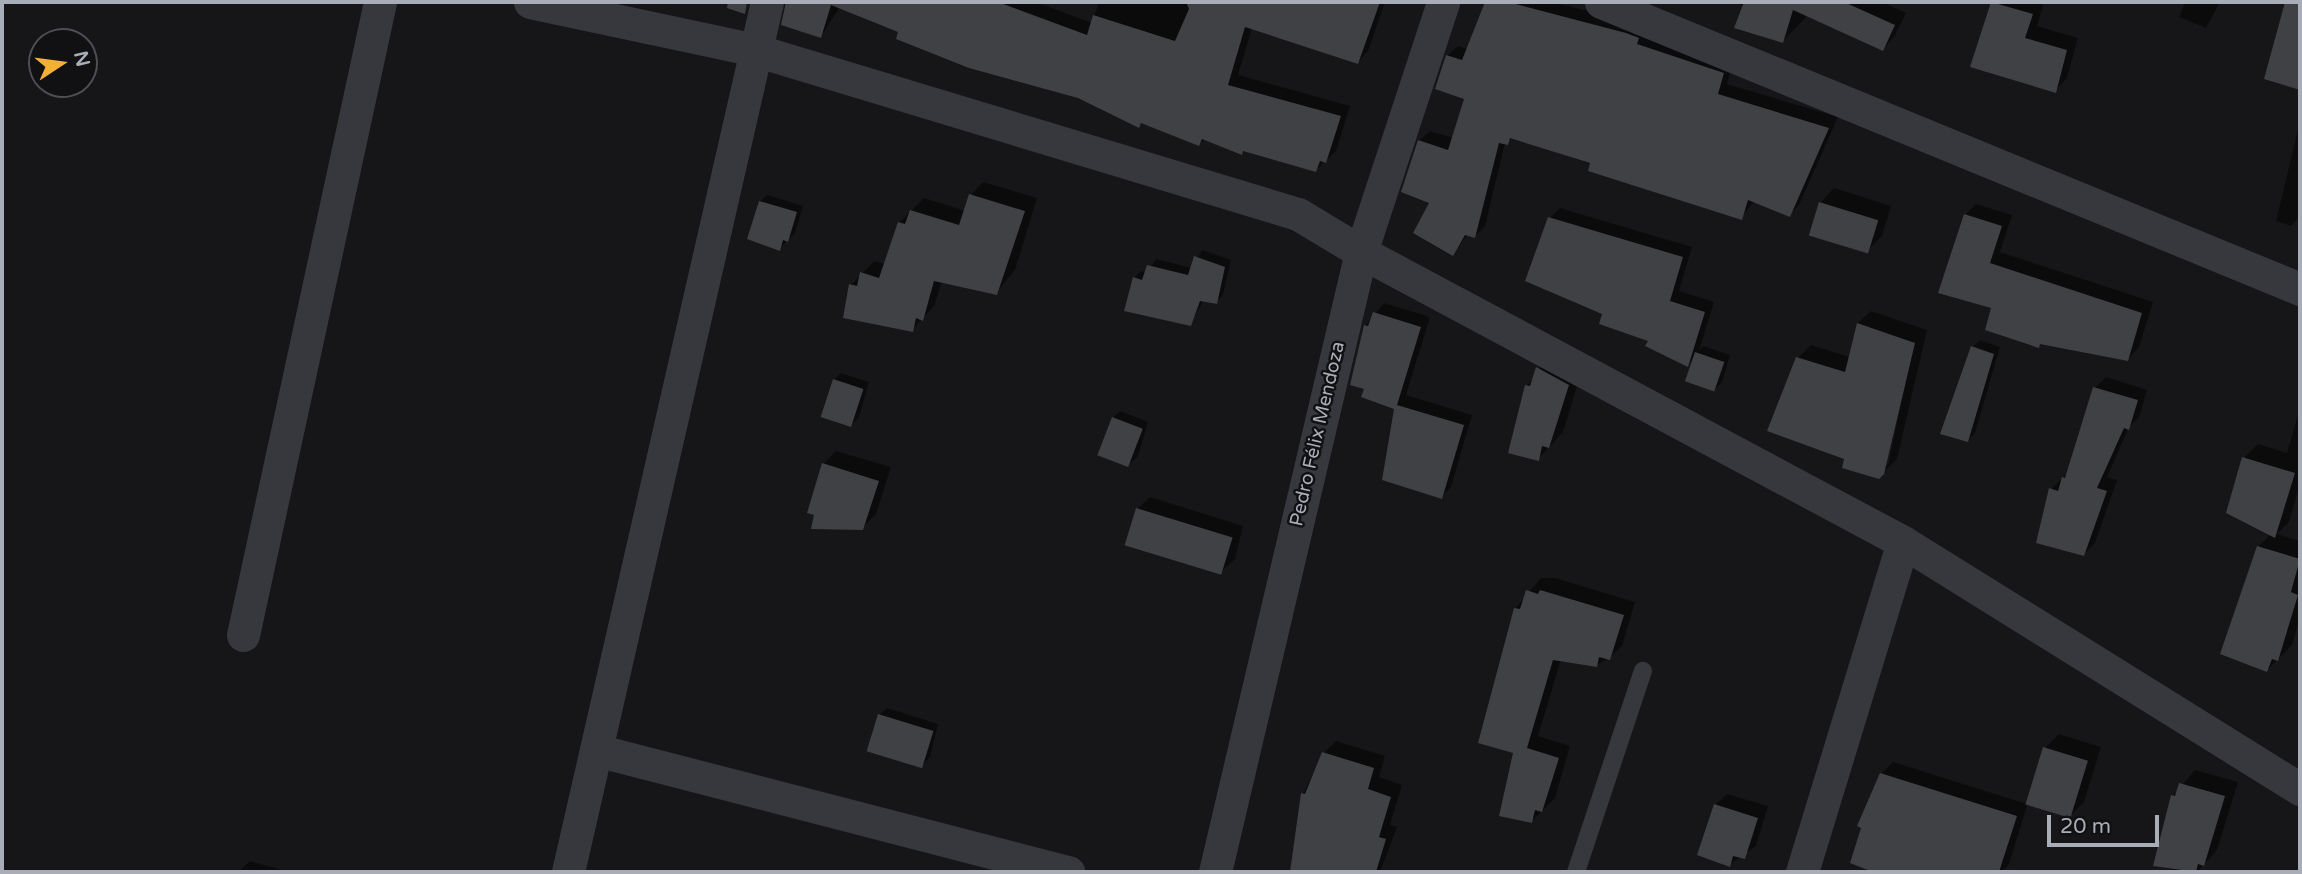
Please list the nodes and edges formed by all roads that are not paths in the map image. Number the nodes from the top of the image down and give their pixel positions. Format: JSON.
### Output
{"nodes":[{"id":1,"x":380,"y":2,"type":"edge"},
{"id":2,"x":530,"y":2,"type":"edge"},
{"id":3,"x":767,"y":2,"type":"edge"},
{"id":4,"x":1444,"y":2,"type":"edge"},
{"id":5,"x":1601,"y":2,"type":"edge"},
{"id":6,"x":755,"y":50,"type":"junction"},
{"id":7,"x":1361,"y":252,"type":"junction"},
{"id":8,"x":2300,"y":289,"type":"edge"},
{"id":9,"x":1903,"y":542,"type":"junction"},
{"id":10,"x":243,"y":635,"type":"dead end"},
{"id":11,"x":1643,"y":671,"type":"dead end"},
{"id":12,"x":596,"y":750,"type":"junction"},
{"id":13,"x":2300,"y":789,"type":"edge"},
{"id":14,"x":568,"y":872,"type":"edge"},
{"id":15,"x":1069,"y":872,"type":"edge"},
{"id":16,"x":1215,"y":872,"type":"edge"},
{"id":17,"x":1576,"y":872,"type":"edge"},
{"id":18,"x":1802,"y":872,"type":"edge"}],
"edges":[{"from":1,"to":10,"type":"street"},
{"from":2,"to":6,"type":"street"},
{"from":3,"to":6,"type":"street"},
{"from":4,"to":7,"type":"street","name":"Pedro Félix Mendoza"},
{"from":5,"to":8,"type":"street"},
{"from":6,"to":7,"type":"street"},
{"from":6,"to":12,"type":"street"},
{"from":7,"to":9,"type":"street"},
{"from":7,"to":16,"type":"street","name":"Pedro Félix Mendoza"},
{"from":9,"to":13,"type":"street"},
{"from":9,"to":18,"type":"street"},
{"from":11,"to":17,"type":"lane"},
{"from":12,"to":14,"type":"street"},
{"from":12,"to":15,"type":"street"}]}
